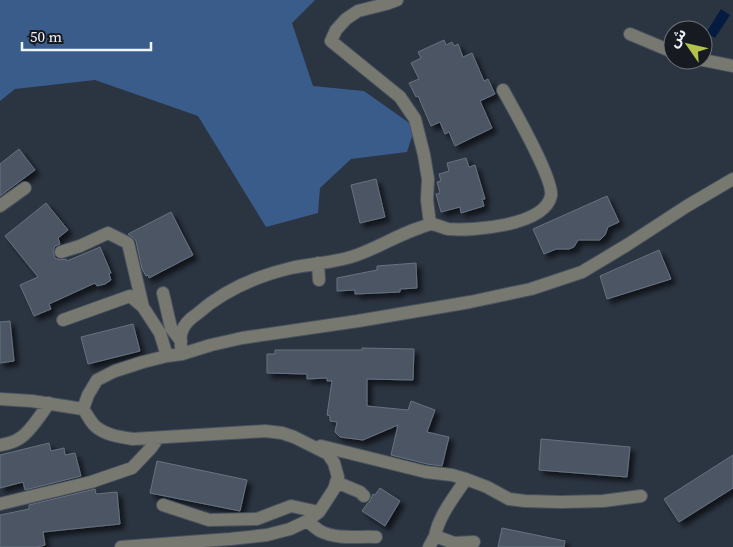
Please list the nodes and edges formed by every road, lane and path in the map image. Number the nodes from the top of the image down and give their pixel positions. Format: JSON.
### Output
{"nodes":[{"id":1,"x":397,"y":0,"type":"edge"},
{"id":2,"x":630,"y":34,"type":"dead end"},
{"id":3,"x":663,"y":48,"type":"edge"},
{"id":4,"x":713,"y":62,"type":"edge"},
{"id":5,"x":733,"y":66,"type":"edge"},
{"id":6,"x":503,"y":90,"type":"dead end"},
{"id":7,"x":733,"y":179,"type":"edge"},
{"id":8,"x":25,"y":188,"type":"dead end"},
{"id":9,"x":0,"y":206,"type":"edge"},
{"id":10,"x":430,"y":224,"type":"junction"},
{"id":11,"x":62,"y":252,"type":"dead end"},
{"id":12,"x":318,"y":263,"type":"junction"},
{"id":13,"x":319,"y":280,"type":"dead end"},
{"id":14,"x":163,"y":293,"type":"dead end"},
{"id":15,"x":144,"y":307,"type":"junction"},
{"id":16,"x":63,"y":320,"type":"dead end"},
{"id":17,"x":181,"y":348,"type":"junction"},
{"id":18,"x":167,"y":356,"type":"junction"},
{"id":19,"x":0,"y":399,"type":"edge"},
{"id":20,"x":49,"y":403,"type":"junction"},
{"id":21,"x":83,"y":409,"type":"junction"},
{"id":22,"x":158,"y":438,"type":"junction"},
{"id":23,"x":304,"y":442,"type":"junction"},
{"id":24,"x":0,"y":444,"type":"edge"},
{"id":25,"x":466,"y":479,"type":"junction"},
{"id":26,"x":336,"y":482,"type":"junction"},
{"id":27,"x":364,"y":496,"type":"dead end"},
{"id":28,"x":641,"y":496,"type":"dead end"},
{"id":29,"x":0,"y":504,"type":"edge"},
{"id":30,"x":163,"y":505,"type":"dead end"},
{"id":31,"x":319,"y":512,"type":"junction"},
{"id":32,"x":307,"y":521,"type":"junction"},
{"id":33,"x":376,"y":537,"type":"dead end"},
{"id":34,"x":432,"y":541,"type":"edge"},
{"id":35,"x":474,"y":542,"type":"dead end"},
{"id":36,"x":240,"y":543,"type":"edge"},
{"id":37,"x":179,"y":545,"type":"edge"},
{"id":38,"x":120,"y":547,"type":"edge"}],
"edges":[{"from":1,"to":10,"type":"street"},
{"from":2,"to":3,"type":"street"},
{"from":4,"to":5,"type":"street"},
{"from":6,"to":10,"type":"street"},
{"from":7,"to":17,"type":"street"},
{"from":8,"to":9,"type":"street"},
{"from":10,"to":12,"type":"street"},
{"from":11,"to":15,"type":"street"},
{"from":12,"to":13,"type":"street"},
{"from":12,"to":17,"type":"street"},
{"from":14,"to":17,"type":"street"},
{"from":15,"to":16,"type":"street"},
{"from":15,"to":18,"type":"street"},
{"from":17,"to":18,"type":"street"},
{"from":18,"to":21,"type":"street"},
{"from":19,"to":20,"type":"street"},
{"from":20,"to":21,"type":"street"},
{"from":20,"to":24,"type":"street"},
{"from":21,"to":22,"type":"street"},
{"from":22,"to":23,"type":"street"},
{"from":22,"to":29,"type":"street"},
{"from":23,"to":25,"type":"street"},
{"from":23,"to":26,"type":"street"},
{"from":25,"to":28,"type":"street"},
{"from":25,"to":34,"type":"street"},
{"from":26,"to":27,"type":"street"},
{"from":26,"to":31,"type":"street"},
{"from":30,"to":31,"type":"street"},
{"from":31,"to":32,"type":"street"},
{"from":32,"to":33,"type":"street"},
{"from":32,"to":36,"type":"street"},
{"from":34,"to":35,"type":"street"},
{"from":36,"to":37,"type":"street"},
{"from":37,"to":38,"type":"street"}]}
